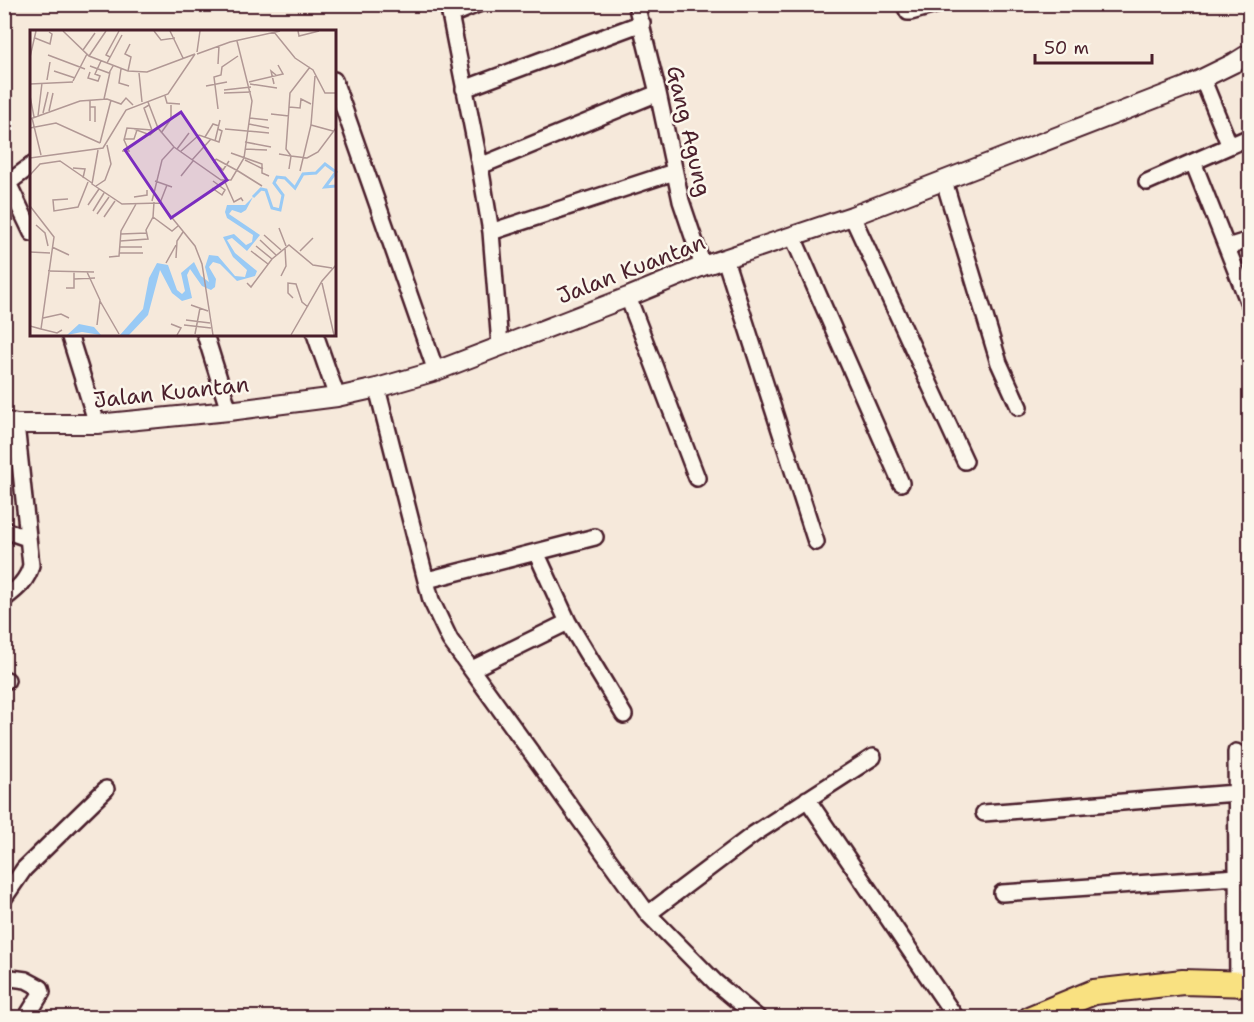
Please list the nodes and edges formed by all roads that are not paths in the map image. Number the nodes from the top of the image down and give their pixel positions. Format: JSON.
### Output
{"nodes":[{"id":1,"x":478,"y":4,"type":"edge"},
{"id":2,"x":636,"y":4,"type":"edge"},
{"id":3,"x":904,"y":4,"type":"edge"},
{"id":4,"x":939,"y":4,"type":"edge"},
{"id":5,"x":449,"y":10,"type":"edge"},
{"id":6,"x":642,"y":23,"type":"junction"},
{"id":7,"x":1250,"y":53,"type":"edge"},
{"id":8,"x":1203,"y":80,"type":"junction"},
{"id":9,"x":336,"y":86,"type":"edge"},
{"id":10,"x":464,"y":89,"type":"junction"},
{"id":11,"x":658,"y":93,"type":"junction"},
{"id":12,"x":1250,"y":137,"type":"edge"},
{"id":13,"x":1229,"y":144,"type":"junction"},
{"id":14,"x":1193,"y":162,"type":"junction"},
{"id":15,"x":30,"y":166,"type":"edge"},
{"id":16,"x":480,"y":166,"type":"junction"},
{"id":17,"x":674,"y":172,"type":"junction"},
{"id":18,"x":6,"y":181,"type":"edge"},
{"id":19,"x":944,"y":181,"type":"junction"},
{"id":20,"x":1147,"y":182,"type":"dead end"},
{"id":21,"x":852,"y":216,"type":"junction"},
{"id":22,"x":30,"y":229,"type":"edge"},
{"id":23,"x":491,"y":232,"type":"junction"},
{"id":24,"x":793,"y":237,"type":"junction"},
{"id":25,"x":1250,"y":240,"type":"edge"},
{"id":26,"x":1227,"y":247,"type":"junction"},
{"id":27,"x":725,"y":259,"type":"junction"},
{"id":28,"x":703,"y":266,"type":"junction"},
{"id":29,"x":628,"y":297,"type":"junction"},
{"id":30,"x":1248,"y":301,"type":"dead end"},
{"id":31,"x":70,"y":336,"type":"edge"},
{"id":32,"x":206,"y":336,"type":"edge"},
{"id":33,"x":316,"y":336,"type":"edge"},
{"id":34,"x":500,"y":345,"type":"junction"},
{"id":35,"x":436,"y":371,"type":"junction"},
{"id":36,"x":377,"y":388,"type":"junction"},
{"id":37,"x":337,"y":396,"type":"junction"},
{"id":38,"x":1019,"y":407,"type":"dead end"},
{"id":39,"x":229,"y":411,"type":"junction"},
{"id":40,"x":10,"y":423,"type":"edge"},
{"id":41,"x":97,"y":424,"type":"junction"},
{"id":42,"x":965,"y":461,"type":"dead end"},
{"id":43,"x":697,"y":478,"type":"dead end"},
{"id":44,"x":901,"y":483,"type":"dead end"},
{"id":45,"x":4,"y":530,"type":"edge"},
{"id":46,"x":595,"y":537,"type":"dead end"},
{"id":47,"x":27,"y":538,"type":"junction"},
{"id":48,"x":816,"y":542,"type":"dead end"},
{"id":49,"x":536,"y":552,"type":"junction"},
{"id":50,"x":427,"y":580,"type":"junction"},
{"id":51,"x":4,"y":599,"type":"edge"},
{"id":52,"x":568,"y":622,"type":"junction"},
{"id":53,"x":472,"y":669,"type":"junction"},
{"id":54,"x":624,"y":715,"type":"dead end"},
{"id":55,"x":1236,"y":752,"type":"dead end"},
{"id":56,"x":873,"y":758,"type":"dead end"},
{"id":57,"x":106,"y":789,"type":"dead end"},
{"id":58,"x":1236,"y":793,"type":"junction"},
{"id":59,"x":807,"y":799,"type":"junction"},
{"id":60,"x":1244,"y":810,"type":"edge"},
{"id":61,"x":984,"y":813,"type":"dead end"},
{"id":62,"x":1237,"y":877,"type":"junction"},
{"id":63,"x":1002,"y":893,"type":"dead end"},
{"id":64,"x":4,"y":898,"type":"edge"},
{"id":65,"x":648,"y":914,"type":"junction"},
{"id":66,"x":4,"y":977,"type":"edge"},
{"id":67,"x":1244,"y":983,"type":"edge"},
{"id":68,"x":26,"y":1017,"type":"edge"},
{"id":69,"x":758,"y":1017,"type":"edge"},
{"id":70,"x":956,"y":1017,"type":"edge"},
{"id":71,"x":1031,"y":1017,"type":"edge"}],
"edges":[{"from":1,"to":5,"type":"street"},
{"from":2,"to":6,"type":"street","name":"Gang Agung"},
{"from":3,"to":4,"type":"street"},
{"from":5,"to":10,"type":"street"},
{"from":6,"to":10,"type":"street"},
{"from":6,"to":11,"type":"street","name":"Gang Agung"},
{"from":7,"to":8,"type":"street","name":"Jalan Kuantan"},
{"from":8,"to":13,"type":"street"},
{"from":8,"to":19,"type":"street","name":"Jalan Kuantan"},
{"from":9,"to":35,"type":"street"},
{"from":10,"to":16,"type":"street"},
{"from":11,"to":16,"type":"street"},
{"from":11,"to":17,"type":"street","name":"Gang Agung"},
{"from":12,"to":13,"type":"street"},
{"from":13,"to":14,"type":"street"},
{"from":14,"to":20,"type":"street"},
{"from":14,"to":26,"type":"street"},
{"from":15,"to":18,"type":"street"},
{"from":16,"to":23,"type":"street"},
{"from":17,"to":23,"type":"street"},
{"from":17,"to":28,"type":"street","name":"Gang Agung"},
{"from":18,"to":22,"type":"street"},
{"from":19,"to":21,"type":"street","name":"Jalan Kuantan"},
{"from":19,"to":38,"type":"street"},
{"from":21,"to":24,"type":"street","name":"Jalan Kuantan"},
{"from":21,"to":42,"type":"street"},
{"from":23,"to":34,"type":"street"},
{"from":24,"to":27,"type":"street","name":"Jalan Kuantan"},
{"from":24,"to":44,"type":"street"},
{"from":25,"to":26,"type":"street"},
{"from":26,"to":30,"type":"street"},
{"from":27,"to":28,"type":"street","name":"Jalan Kuantan"},
{"from":27,"to":48,"type":"street"},
{"from":28,"to":29,"type":"street","name":"Jalan Kuantan"},
{"from":29,"to":34,"type":"street","name":"Jalan Kuantan"},
{"from":29,"to":43,"type":"street"},
{"from":31,"to":41,"type":"street"},
{"from":32,"to":39,"type":"street"},
{"from":33,"to":37,"type":"street"},
{"from":34,"to":35,"type":"street","name":"Jalan Kuantan"},
{"from":35,"to":36,"type":"street","name":"Jalan Kuantan"},
{"from":36,"to":37,"type":"street","name":"Jalan Kuantan"},
{"from":36,"to":50,"type":"street"},
{"from":37,"to":39,"type":"street","name":"Jalan Kuantan"},
{"from":39,"to":41,"type":"street","name":"Jalan Kuantan"},
{"from":40,"to":41,"type":"street","name":"Jalan Kuantan"},
{"from":40,"to":47,"type":"street"},
{"from":45,"to":47,"type":"street"},
{"from":46,"to":49,"type":"street"},
{"from":47,"to":51,"type":"street"},
{"from":49,"to":50,"type":"street"},
{"from":49,"to":52,"type":"street"},
{"from":50,"to":53,"type":"street"},
{"from":52,"to":53,"type":"street"},
{"from":52,"to":54,"type":"street"},
{"from":53,"to":65,"type":"street"},
{"from":55,"to":58,"type":"street"},
{"from":56,"to":59,"type":"street"},
{"from":57,"to":64,"type":"street"},
{"from":58,"to":60,"type":"street"},
{"from":58,"to":61,"type":"street"},
{"from":59,"to":65,"type":"street"},
{"from":59,"to":70,"type":"street"},
{"from":60,"to":62,"type":"street"},
{"from":62,"to":63,"type":"street"},
{"from":62,"to":67,"type":"street"},
{"from":65,"to":69,"type":"street"},
{"from":66,"to":68,"type":"street"},
{"from":67,"to":71,"type":"highway"}]}
